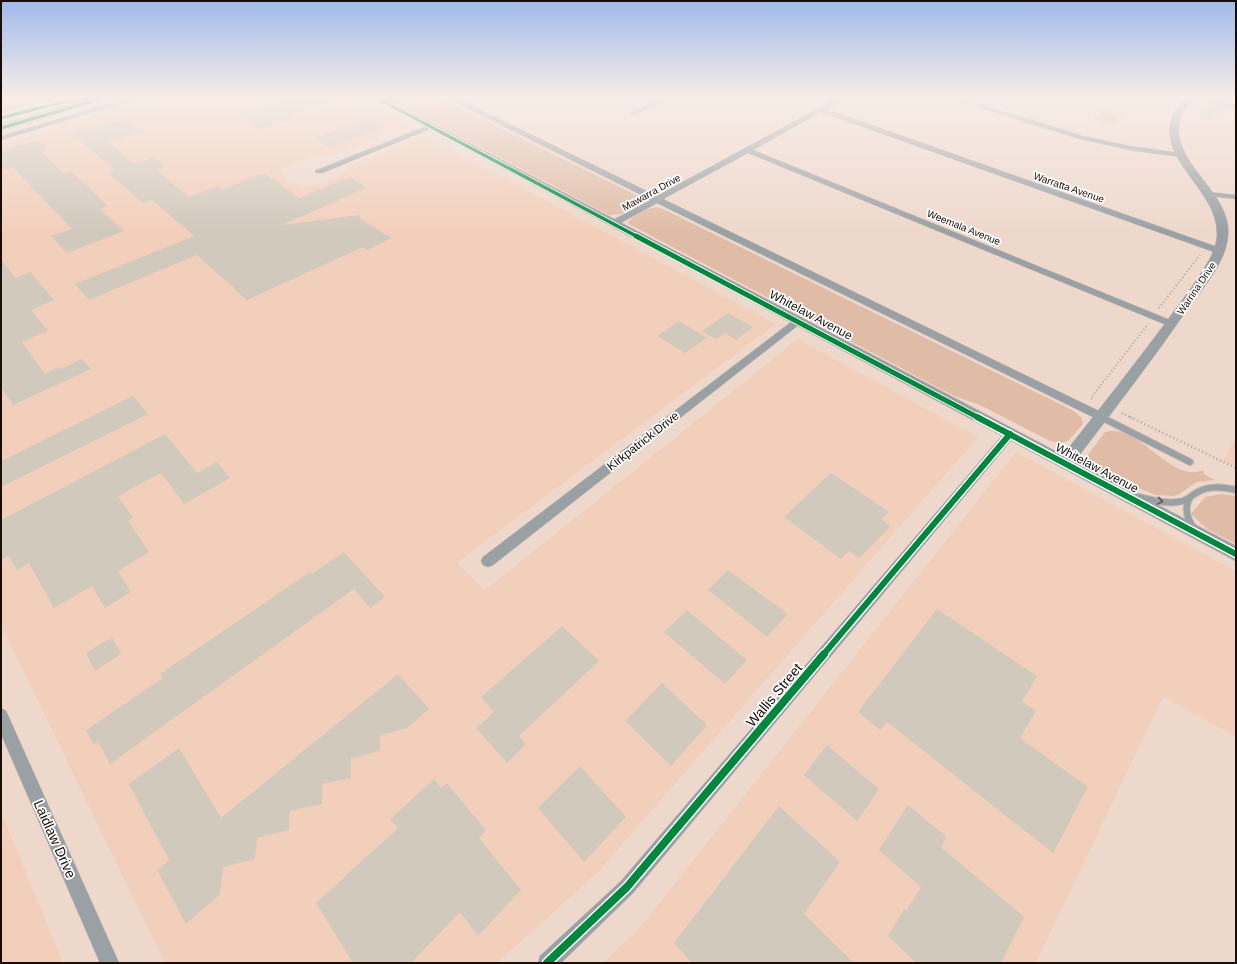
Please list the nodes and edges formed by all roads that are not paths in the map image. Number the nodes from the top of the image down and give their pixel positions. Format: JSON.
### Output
{"nodes":[{"id":1,"x":392,"y":142,"type":"edge"},
{"id":2,"x":459,"y":142,"type":"edge"},
{"id":3,"x":539,"y":142,"type":"edge"},
{"id":4,"x":763,"y":142,"type":"edge"},
{"id":5,"x":912,"y":142,"type":"edge"},
{"id":6,"x":1103,"y":142,"type":"edge"},
{"id":7,"x":1176,"y":142,"type":"edge"},
{"id":8,"x":748,"y":150,"type":"junction"},
{"id":9,"x":1180,"y":155,"type":"junction"},
{"id":10,"x":319,"y":171,"type":"dead end"},
{"id":11,"x":1210,"y":194,"type":"junction"},
{"id":12,"x":1236,"y":197,"type":"edge"},
{"id":13,"x":657,"y":200,"type":"junction"},
{"id":14,"x":614,"y":223,"type":"junction"},
{"id":15,"x":1220,"y":251,"type":"junction"},
{"id":16,"x":798,"y":321,"type":"junction"},
{"id":17,"x":1172,"y":324,"type":"junction"},
{"id":18,"x":1105,"y":412,"type":"junction"},
{"id":19,"x":1010,"y":434,"type":"junction"},
{"id":20,"x":1190,"y":462,"type":"dead end"},
{"id":21,"x":1065,"y":463,"type":"junction"},
{"id":22,"x":1236,"y":490,"type":"edge"},
{"id":23,"x":1121,"y":494,"type":"junction"},
{"id":24,"x":1189,"y":499,"type":"junction"},
{"id":25,"x":1199,"y":535,"type":"junction"},
{"id":26,"x":1236,"y":554,"type":"edge"},
{"id":27,"x":488,"y":561,"type":"dead end"},
{"id":28,"x":1,"y":716,"type":"edge"},
{"id":29,"x":110,"y":963,"type":"edge"},
{"id":30,"x":548,"y":963,"type":"edge"}],
"edges":[{"from":1,"to":10,"type":"street"},
{"from":2,"to":14,"type":"street","name":"Whitelaw Avenue"},
{"from":3,"to":13,"type":"street"},
{"from":4,"to":8,"type":"street","name":"Mawarra Drive"},
{"from":5,"to":15,"type":"street","name":"Warratta Avenue"},
{"from":6,"to":9,"type":"street"},
{"from":7,"to":9,"type":"street","name":"Warrina Drive"},
{"from":8,"to":13,"type":"street","name":"Mawarra Drive"},
{"from":8,"to":17,"type":"street","name":"Weemala Avenue"},
{"from":9,"to":11,"type":"street","name":"Warrina Drive"},
{"from":11,"to":12,"type":"street"},
{"from":11,"to":15,"type":"street","name":"Warrina Drive"},
{"from":13,"to":14,"type":"street","name":"Mawarra Drive"},
{"from":13,"to":18,"type":"street"},
{"from":14,"to":16,"type":"street","name":"Whitelaw Avenue"},
{"from":15,"to":17,"type":"street","name":"Warrina Drive"},
{"from":16,"to":19,"type":"street","name":"Whitelaw Avenue"},
{"from":16,"to":27,"type":"street","name":"Kirkpatrick Drive"},
{"from":17,"to":18,"type":"street","name":"Warrina Drive"},
{"from":18,"to":20,"type":"lane"},
{"from":18,"to":21,"type":"street","name":"Warrina Drive"},
{"from":19,"to":21,"type":"street","name":"Whitelaw Avenue"},
{"from":19,"to":30,"type":"street","name":"Wallis Street"},
{"from":21,"to":23,"type":"street","name":"Whitelaw Avenue"},
{"from":22,"to":24,"type":"lane"},
{"from":23,"to":24,"type":"lane","one_way":true},
{"from":23,"to":25,"type":"street","name":"Whitelaw Avenue"},
{"from":24,"to":25,"type":"lane"},
{"from":25,"to":26,"type":"street","name":"Whitelaw Avenue"},
{"from":28,"to":29,"type":"street","name":"Laidlaw Drive"}]}
